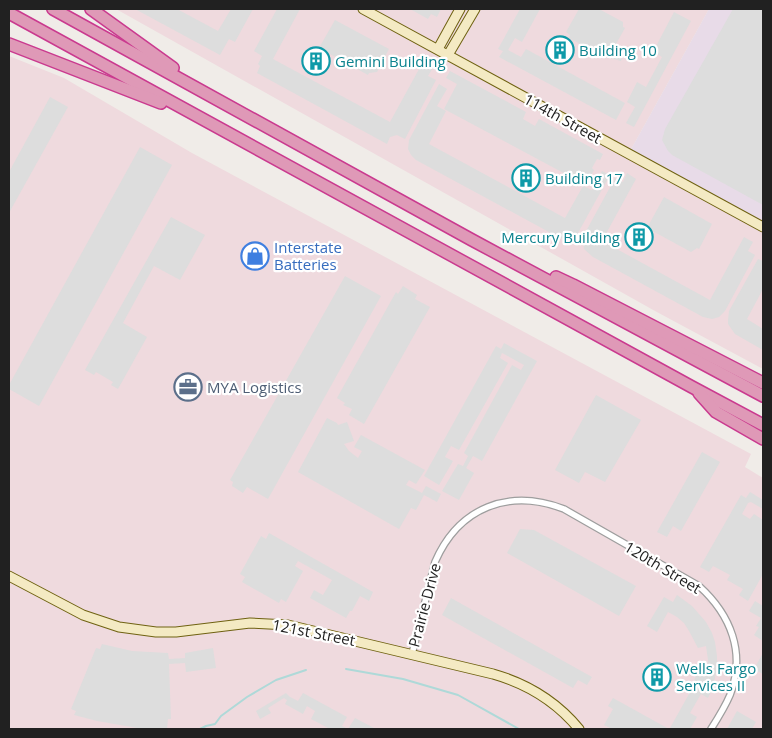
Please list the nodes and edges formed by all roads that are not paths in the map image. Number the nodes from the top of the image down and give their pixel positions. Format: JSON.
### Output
{"nodes":[{"id":1,"x":53,"y":9,"type":"edge"},
{"id":2,"x":91,"y":9,"type":"edge"},
{"id":3,"x":363,"y":9,"type":"edge"},
{"id":4,"x":460,"y":9,"type":"edge"},
{"id":5,"x":475,"y":9,"type":"edge"},
{"id":6,"x":9,"y":13,"type":"edge"},
{"id":7,"x":9,"y":44,"type":"edge"},
{"id":8,"x":438,"y":49,"type":"junction"},
{"id":9,"x":448,"y":55,"type":"junction"},
{"id":10,"x":215,"y":99,"type":"junction"},
{"id":11,"x":206,"y":121,"type":"junction"},
{"id":12,"x":763,"y":228,"type":"edge"},
{"id":13,"x":472,"y":240,"type":"junction"},
{"id":14,"x":763,"y":383,"type":"edge"},
{"id":15,"x":692,"y":387,"type":"junction"},
{"id":16,"x":763,"y":396,"type":"edge"},
{"id":17,"x":763,"y":425,"type":"edge"},
{"id":18,"x":763,"y":439,"type":"edge"},
{"id":19,"x":564,"y":510,"type":"joint"},
{"id":20,"x":9,"y":576,"type":"edge"},
{"id":21,"x":412,"y":654,"type":"junction"},
{"id":22,"x":579,"y":729,"type":"edge"},
{"id":23,"x":711,"y":729,"type":"edge"}],
"edges":[{"from":1,"to":10,"type":"highway"},
{"from":2,"to":10,"type":"highway"},
{"from":3,"to":8,"type":"street","name":"114th Street"},
{"from":4,"to":8,"type":"street"},
{"from":5,"to":9,"type":"street"},
{"from":6,"to":11,"type":"highway"},
{"from":7,"to":11,"type":"highway"},
{"from":8,"to":9,"type":"street","name":"114th Street"},
{"from":9,"to":12,"type":"street","name":"114th Street"},
{"from":10,"to":13,"type":"highway"},
{"from":11,"to":15,"type":"highway"},
{"from":13,"to":14,"type":"highway"},
{"from":13,"to":16,"type":"highway"},
{"from":15,"to":17,"type":"highway"},
{"from":15,"to":18,"type":"highway"},
{"from":19,"to":21,"type":"street","name":"Prairie Drive"},
{"from":19,"to":23,"type":"street","name":"120th Street"},
{"from":20,"to":21,"type":"street","name":"121st Street"},
{"from":21,"to":22,"type":"street","name":"121st Street"}]}
